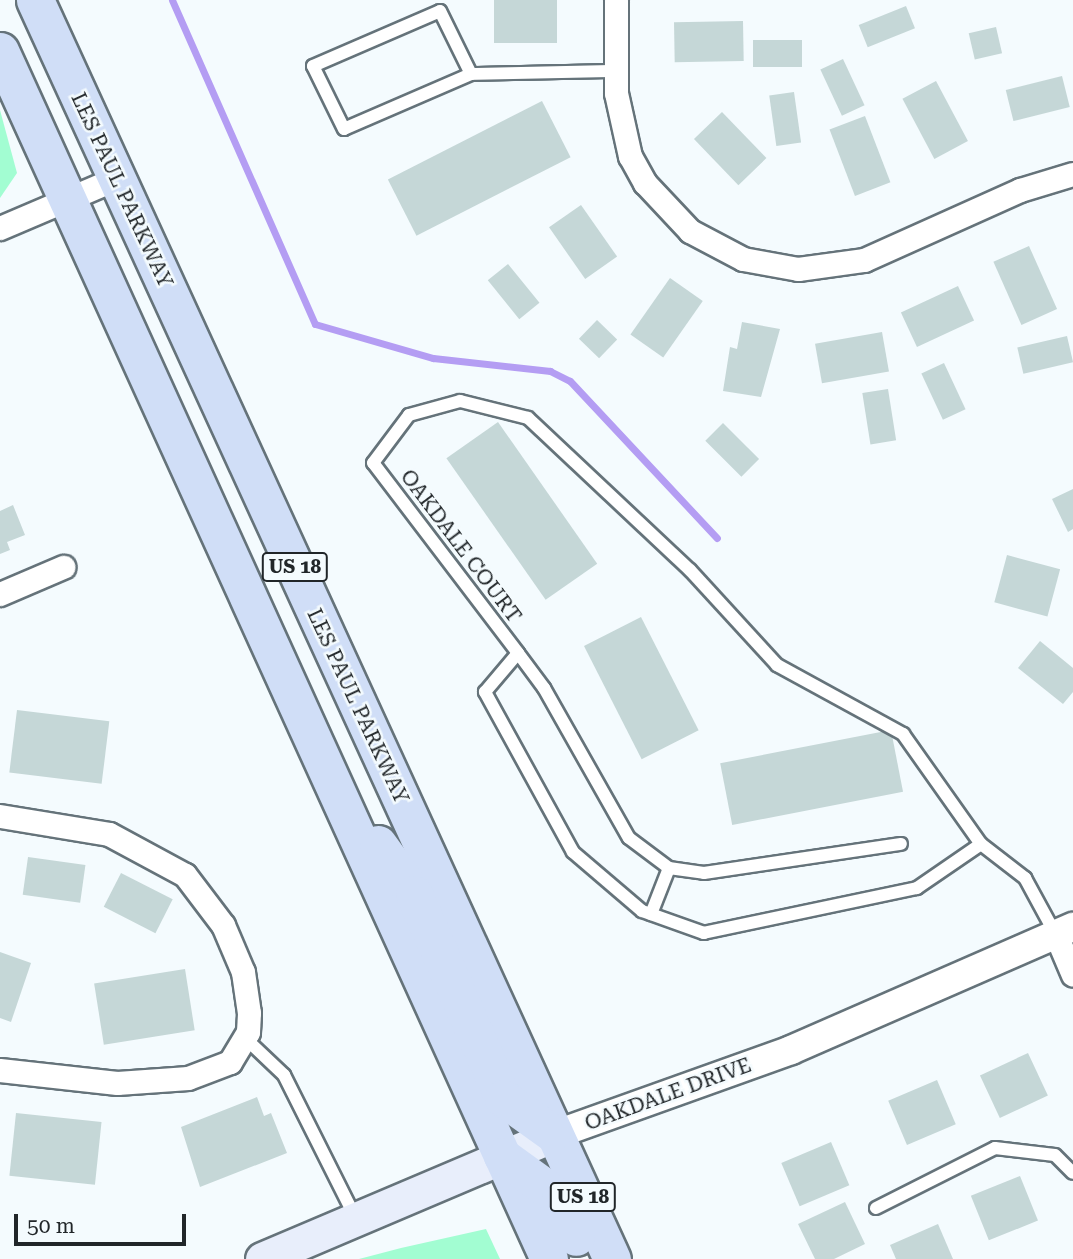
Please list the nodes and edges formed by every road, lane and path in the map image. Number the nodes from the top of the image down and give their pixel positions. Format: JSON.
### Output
{"nodes":[{"id":1,"x":35,"y":0,"type":"edge"},
{"id":2,"x":616,"y":0,"type":"edge"},
{"id":3,"x":0,"y":51,"type":"edge"},
{"id":4,"x":616,"y":71,"type":"junction"},
{"id":5,"x":471,"y":74,"type":"junction"},
{"id":6,"x":1073,"y":174,"type":"edge"},
{"id":7,"x":117,"y":178,"type":"junction"},
{"id":8,"x":67,"y":199,"type":"junction"},
{"id":9,"x":0,"y":228,"type":"edge"},
{"id":10,"x":63,"y":567,"type":"dead end"},
{"id":11,"x":0,"y":594,"type":"edge"},
{"id":12,"x":518,"y":653,"type":"junction"},
{"id":13,"x":327,"y":772,"type":"junction"},
{"id":14,"x":0,"y":816,"type":"edge"},
{"id":15,"x":901,"y":844,"type":"dead end"},
{"id":16,"x":981,"y":844,"type":"junction"},
{"id":17,"x":670,"y":868,"type":"junction"},
{"id":18,"x":651,"y":914,"type":"junction"},
{"id":19,"x":1064,"y":931,"type":"edge"},
{"id":20,"x":1073,"y":975,"type":"edge"},
{"id":21,"x":245,"y":1038,"type":"junction"},
{"id":22,"x":0,"y":1070,"type":"edge"},
{"id":23,"x":554,"y":1135,"type":"junction"},
{"id":24,"x":502,"y":1156,"type":"junction"},
{"id":25,"x":1073,"y":1173,"type":"edge"},
{"id":26,"x":876,"y":1208,"type":"dead end"},
{"id":27,"x":356,"y":1220,"type":"junction"},
{"id":28,"x":262,"y":1259,"type":"edge"},
{"id":29,"x":549,"y":1259,"type":"edge"},
{"id":30,"x":586,"y":1259,"type":"edge"},
{"id":31,"x":612,"y":1259,"type":"edge"}],
"edges":[{"from":1,"to":7,"type":"main road","name":"LES PAUL PARKWAY","number":"US 18"},
{"from":2,"to":4,"type":"street"},
{"from":3,"to":8,"type":"main road","number":"US 18"},
{"from":4,"to":5,"type":"lane"},
{"from":4,"to":6,"type":"street"},
{"from":5,"to":5,"type":"lane"},
{"from":7,"to":8,"type":"street"},
{"from":7,"to":23,"type":"main road","name":"LES PAUL PARKWAY","number":"US 18"},
{"from":8,"to":9,"type":"street"},
{"from":8,"to":13,"type":"main road","number":"US 18"},
{"from":10,"to":11,"type":"street"},
{"from":12,"to":16,"type":"lane","name":"OAKDALE COURT"},
{"from":12,"to":17,"type":"lane"},
{"from":12,"to":18,"type":"lane","name":"OAKDALE COURT"},
{"from":13,"to":23,"type":"main road"},
{"from":13,"to":24,"type":"main road","number":"US 18"},
{"from":14,"to":21,"type":"street"},
{"from":15,"to":17,"type":"lane"},
{"from":16,"to":18,"type":"lane","name":"OAKDALE COURT"},
{"from":16,"to":19,"type":"lane","name":"OAKDALE COURT"},
{"from":17,"to":18,"type":"lane"},
{"from":19,"to":20,"type":"street"},
{"from":19,"to":23,"type":"street","name":"OAKDALE DRIVE"},
{"from":21,"to":22,"type":"street"},
{"from":21,"to":27,"type":"lane"},
{"from":23,"to":24,"type":"main road","name":"OAKDALE DRIVE"},
{"from":23,"to":31,"type":"main road","name":"LES PAUL PARKWAY","number":"US 18"},
{"from":24,"to":27,"type":"main road","name":"OAKDALE DRIVE"},
{"from":24,"to":29,"type":"main road","number":"US 18"},
{"from":24,"to":30,"type":"main road"},
{"from":25,"to":26,"type":"lane"},
{"from":27,"to":28,"type":"main road","name":"OAKDALE DRIVE"}]}
